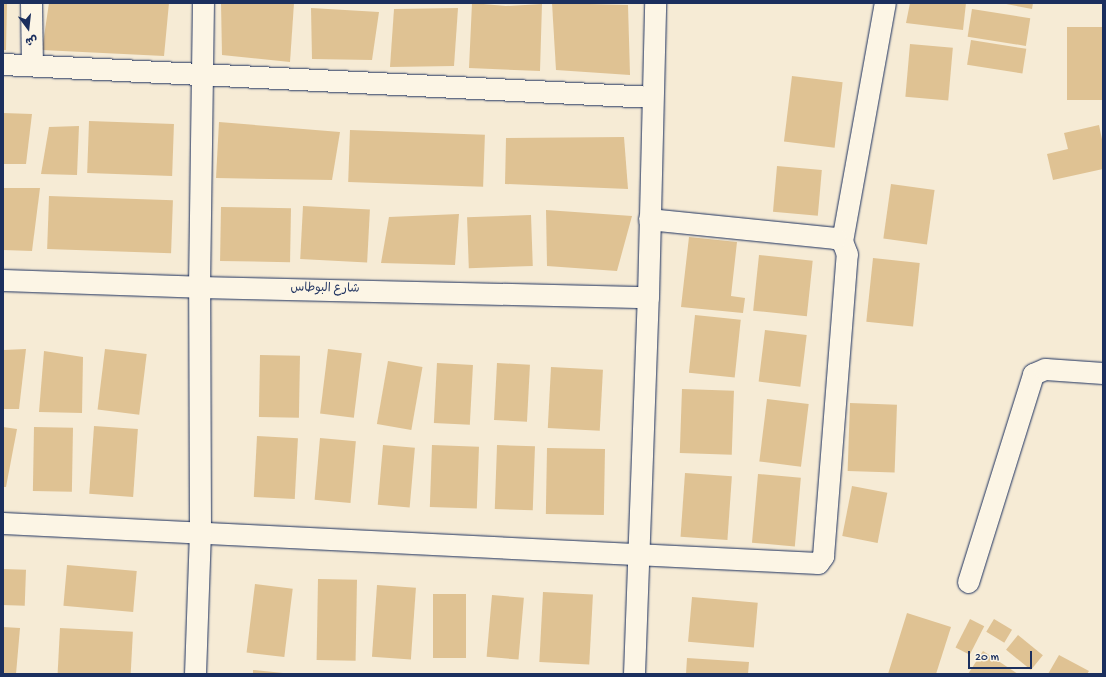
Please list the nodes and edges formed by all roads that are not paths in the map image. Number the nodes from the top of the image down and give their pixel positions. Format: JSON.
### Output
{"nodes":[{"id":1,"x":31,"y":3,"type":"edge"},
{"id":2,"x":203,"y":3,"type":"edge"},
{"id":3,"x":655,"y":3,"type":"edge"},
{"id":4,"x":885,"y":3,"type":"edge"},
{"id":5,"x":3,"y":64,"type":"edge"},
{"id":6,"x":32,"y":65,"type":"junction"},
{"id":7,"x":201,"y":75,"type":"junction"},
{"id":8,"x":652,"y":97,"type":"junction"},
{"id":9,"x":649,"y":219,"type":"junction"},
{"id":10,"x":842,"y":242,"type":"junction"},
{"id":11,"x":3,"y":280,"type":"edge"},
{"id":12,"x":199,"y":287,"type":"junction"},
{"id":13,"x":648,"y":296,"type":"junction"},
{"id":14,"x":1103,"y":373,"type":"edge"},
{"id":15,"x":3,"y":523,"type":"edge"},
{"id":16,"x":200,"y":532,"type":"junction"},
{"id":17,"x":637,"y":554,"type":"junction"},
{"id":18,"x":968,"y":582,"type":"dead end"},
{"id":19,"x":195,"y":674,"type":"edge"},
{"id":20,"x":634,"y":674,"type":"edge"}],
"edges":[{"from":1,"to":6,"type":"street"},
{"from":2,"to":7,"type":"street"},
{"from":3,"to":8,"type":"street"},
{"from":4,"to":10,"type":"street"},
{"from":5,"to":6,"type":"street"},
{"from":6,"to":7,"type":"street"},
{"from":7,"to":8,"type":"street"},
{"from":7,"to":12,"type":"street"},
{"from":8,"to":9,"type":"street"},
{"from":9,"to":10,"type":"street"},
{"from":9,"to":13,"type":"street"},
{"from":10,"to":17,"type":"street"},
{"from":11,"to":12,"type":"street","name":"شارع البوطاس"},
{"from":12,"to":13,"type":"street","name":"شارع البوطاس"},
{"from":12,"to":16,"type":"street"},
{"from":13,"to":17,"type":"street"},
{"from":14,"to":18,"type":"street"},
{"from":15,"to":16,"type":"street"},
{"from":16,"to":17,"type":"street"},
{"from":16,"to":19,"type":"street"},
{"from":17,"to":20,"type":"street"}]}
